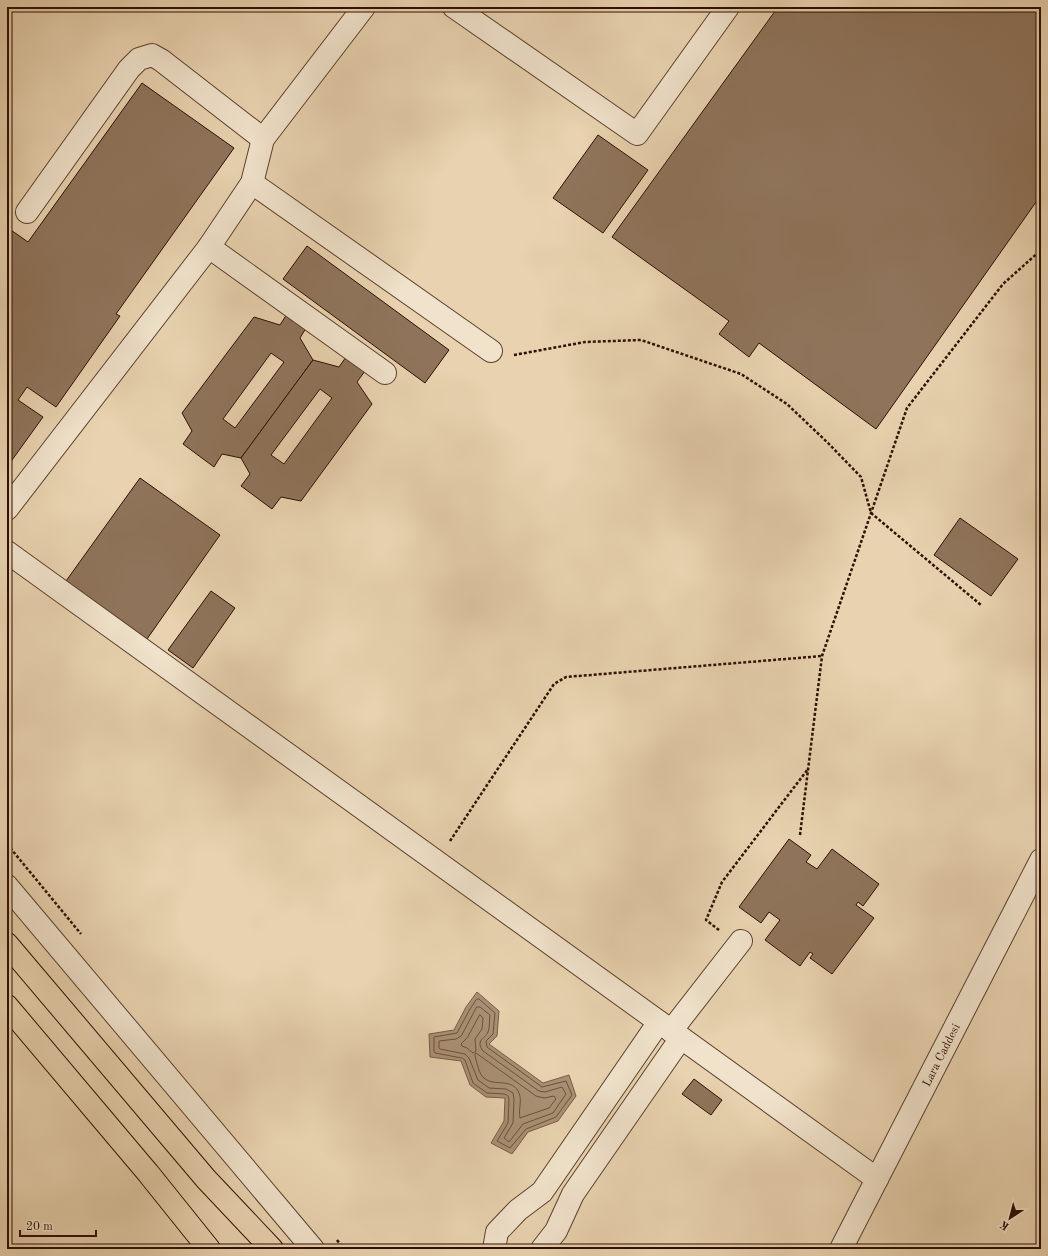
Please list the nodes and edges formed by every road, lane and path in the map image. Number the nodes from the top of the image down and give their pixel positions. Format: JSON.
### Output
{"nodes":[{"id":1,"x":364,"y":7,"type":"edge"},
{"id":2,"x":454,"y":7,"type":"edge"},
{"id":3,"x":728,"y":7,"type":"edge"},
{"id":4,"x":263,"y":139,"type":"junction"},
{"id":5,"x":252,"y":183,"type":"junction"},
{"id":6,"x":27,"y":212,"type":"dead end"},
{"id":7,"x":209,"y":247,"type":"junction"},
{"id":8,"x":1041,"y":250,"type":"edge"},
{"id":9,"x":491,"y":351,"type":"joint"},
{"id":10,"x":385,"y":373,"type":"dead end"},
{"id":11,"x":7,"y":509,"type":"edge"},
{"id":12,"x":872,"y":513,"type":"junction"},
{"id":13,"x":7,"y":552,"type":"edge"},
{"id":14,"x":981,"y":605,"type":"dead end"},
{"id":15,"x":822,"y":656,"type":"junction"},
{"id":16,"x":808,"y":768,"type":"junction"},
{"id":17,"x":800,"y":835,"type":"dead end"},
{"id":18,"x":1041,"y":860,"type":"edge"},
{"id":19,"x":436,"y":862,"type":"junction"},
{"id":20,"x":7,"y":886,"type":"edge"},
{"id":21,"x":740,"y":943,"type":"joint"},
{"id":22,"x":7,"y":944,"type":"edge"},
{"id":23,"x":7,"y":1006,"type":"edge"},
{"id":24,"x":670,"y":1030,"type":"junction"},
{"id":25,"x":877,"y":1179,"type":"junction"},
{"id":26,"x":203,"y":1246,"type":"edge"},
{"id":27,"x":272,"y":1249,"type":"edge"},
{"id":28,"x":313,"y":1249,"type":"edge"},
{"id":29,"x":494,"y":1249,"type":"edge"},
{"id":30,"x":542,"y":1249,"type":"edge"},
{"id":31,"x":841,"y":1249,"type":"edge"}],
"edges":[{"from":1,"to":4,"type":"street"},
{"from":2,"to":3,"type":"street"},
{"from":4,"to":5,"type":"street"},
{"from":4,"to":6,"type":"street"},
{"from":5,"to":7,"type":"street"},
{"from":5,"to":9,"type":"street"},
{"from":7,"to":10,"type":"street"},
{"from":7,"to":11,"type":"street"},
{"from":8,"to":12,"type":"path"},
{"from":9,"to":12,"type":"path"},
{"from":12,"to":14,"type":"path"},
{"from":12,"to":15,"type":"path"},
{"from":13,"to":19,"type":"street"},
{"from":15,"to":16,"type":"path"},
{"from":15,"to":19,"type":"path"},
{"from":16,"to":17,"type":"path"},
{"from":16,"to":21,"type":"path"},
{"from":18,"to":25,"type":"street","name":"Lara Caddesi"},
{"from":19,"to":24,"type":"street"},
{"from":20,"to":28,"type":"street"},
{"from":21,"to":24,"type":"street"},
{"from":22,"to":27,"type":"main road"},
{"from":23,"to":26,"type":"main road"},
{"from":24,"to":25,"type":"street"},
{"from":24,"to":29,"type":"street"},
{"from":24,"to":30,"type":"street"},
{"from":25,"to":31,"type":"street","name":"Lara Caddesi"}]}
